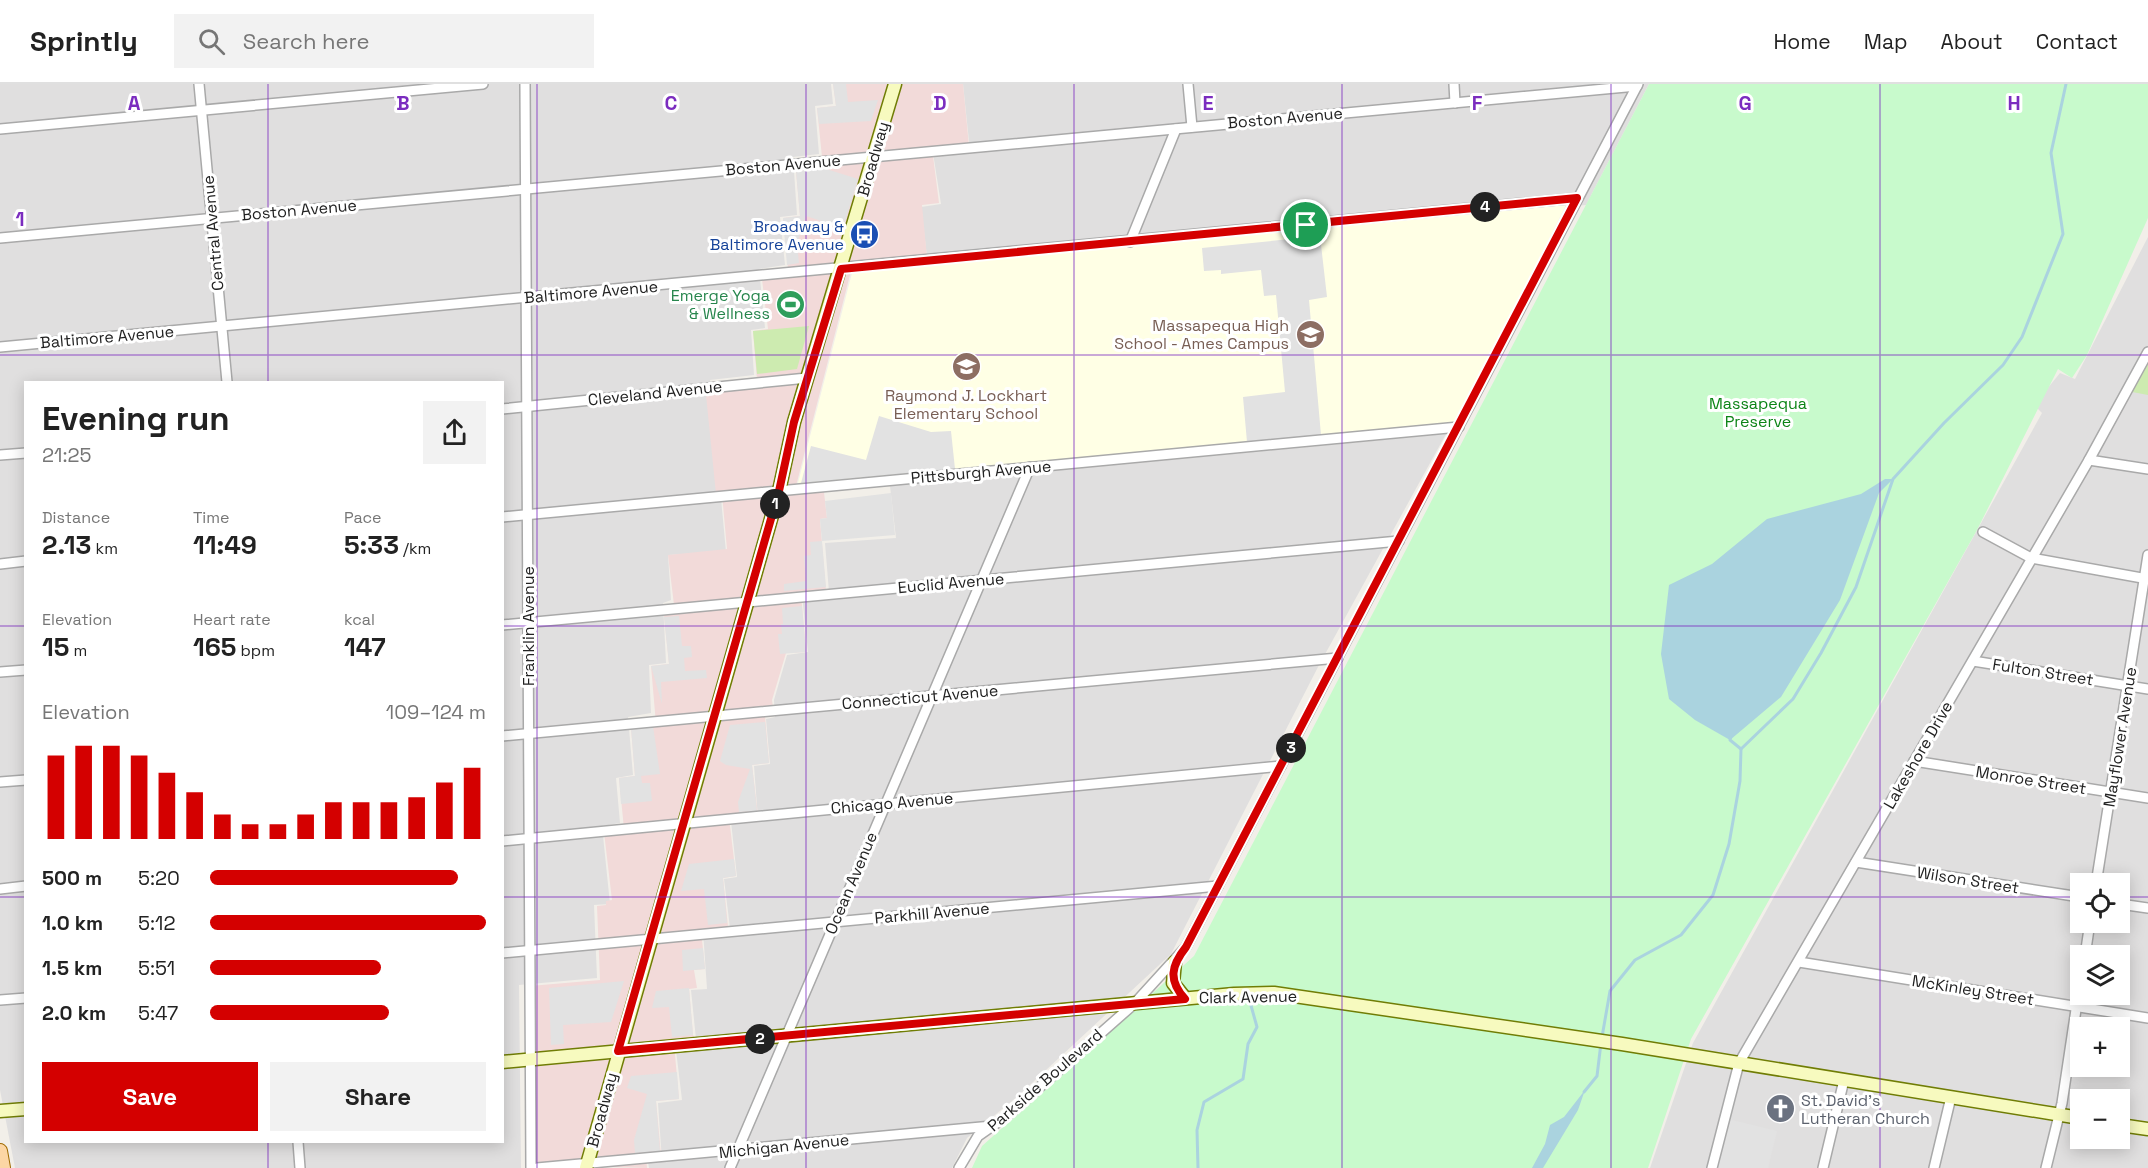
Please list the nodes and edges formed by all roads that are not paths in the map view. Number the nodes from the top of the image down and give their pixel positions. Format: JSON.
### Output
{"nodes":[{"id":1,"x":199,"y":84,"type":"edge"},
{"id":2,"x":483,"y":84,"type":"edge"},
{"id":3,"x":525,"y":84,"type":"edge"},
{"id":4,"x":895,"y":84,"type":"edge"},
{"id":5,"x":1188,"y":84,"type":"edge"},
{"id":6,"x":1454,"y":84,"type":"edge"},
{"id":7,"x":1638,"y":85,"type":"edge"},
{"id":8,"x":1455,"y":103,"type":"junction"},
{"id":9,"x":201,"y":110,"type":"junction"},
{"id":10,"x":1192,"y":127,"type":"junction"},
{"id":11,"x":0,"y":129,"type":"edge"},
{"id":12,"x":1176,"y":129,"type":"junction"},
{"id":13,"x":875,"y":157,"type":"junction"},
{"id":14,"x":525,"y":189,"type":"junction"},
{"id":15,"x":1577,"y":198,"type":"junction"},
{"id":16,"x":212,"y":218,"type":"junction"},
{"id":17,"x":0,"y":238,"type":"edge"},
{"id":18,"x":1130,"y":242,"type":"junction"},
{"id":19,"x":841,"y":269,"type":"junction"},
{"id":20,"x":526,"y":298,"type":"junction"},
{"id":21,"x":222,"y":326,"type":"junction"},
{"id":22,"x":0,"y":347,"type":"edge"},
{"id":23,"x":2148,"y":352,"type":"edge"},
{"id":24,"x":807,"y":378,"type":"junction"},
{"id":25,"x":227,"y":381,"type":"edge"},
{"id":26,"x":526,"y":407,"type":"junction"},
{"id":27,"x":504,"y":409,"type":"edge"},
{"id":28,"x":1459,"y":427,"type":"junction"},
{"id":29,"x":24,"y":453,"type":"edge"},
{"id":30,"x":0,"y":456,"type":"edge"},
{"id":31,"x":2089,"y":460,"type":"junction"},
{"id":32,"x":1030,"y":467,"type":"junction"},
{"id":33,"x":2148,"y":469,"type":"edge"},
{"id":34,"x":779,"y":491,"type":"junction"},
{"id":35,"x":527,"y":514,"type":"junction"},
{"id":36,"x":504,"y":517,"type":"edge"},
{"id":37,"x":1983,"y":532,"type":"dead end"},
{"id":38,"x":1399,"y":541,"type":"junction"},
{"id":39,"x":2148,"y":555,"type":"edge"},
{"id":40,"x":2031,"y":558,"type":"junction"},
{"id":41,"x":24,"y":561,"type":"edge"},
{"id":42,"x":0,"y":564,"type":"edge"},
{"id":43,"x":2146,"y":579,"type":"edge"},
{"id":44,"x":981,"y":580,"type":"junction"},
{"id":45,"x":746,"y":602,"type":"junction"},
{"id":46,"x":528,"y":623,"type":"junction"},
{"id":47,"x":504,"y":625,"type":"edge"},
{"id":48,"x":1338,"y":658,"type":"junction"},
{"id":49,"x":1973,"y":661,"type":"junction"},
{"id":50,"x":24,"y":670,"type":"edge"},
{"id":51,"x":0,"y":672,"type":"edge"},
{"id":52,"x":2128,"y":686,"type":"junction"},
{"id":53,"x":2148,"y":689,"type":"edge"},
{"id":54,"x":932,"y":696,"type":"junction"},
{"id":55,"x":716,"y":717,"type":"junction"},
{"id":56,"x":529,"y":733,"type":"junction"},
{"id":57,"x":504,"y":736,"type":"edge"},
{"id":58,"x":1914,"y":762,"type":"junction"},
{"id":59,"x":1281,"y":766,"type":"junction"},
{"id":60,"x":24,"y":780,"type":"edge"},
{"id":61,"x":0,"y":782,"type":"edge"},
{"id":62,"x":2111,"y":792,"type":"junction"},
{"id":63,"x":2148,"y":798,"type":"edge"},
{"id":64,"x":884,"y":804,"type":"junction"},
{"id":65,"x":682,"y":825,"type":"junction"},
{"id":66,"x":529,"y":838,"type":"junction"},
{"id":67,"x":504,"y":841,"type":"edge"},
{"id":68,"x":1856,"y":862,"type":"junction"},
{"id":69,"x":2098,"y":873,"type":"edge"},
{"id":70,"x":24,"y":886,"type":"edge"},
{"id":71,"x":1218,"y":886,"type":"junction"},
{"id":72,"x":0,"y":889,"type":"edge"},
{"id":73,"x":2070,"y":895,"type":"edge"},
{"id":74,"x":2130,"y":905,"type":"edge"},
{"id":75,"x":2148,"y":908,"type":"edge"},
{"id":76,"x":835,"y":922,"type":"junction"},
{"id":77,"x":649,"y":940,"type":"junction"},
{"id":78,"x":530,"y":951,"type":"junction"},
{"id":79,"x":504,"y":953,"type":"edge"},
{"id":80,"x":1175,"y":962,"type":"junction"},
{"id":81,"x":1799,"y":962,"type":"junction"},
{"id":82,"x":24,"y":998,"type":"edge"},
{"id":83,"x":1185,"y":999,"type":"junction"},
{"id":84,"x":0,"y":1000,"type":"edge"},
{"id":85,"x":1135,"y":1003,"type":"junction"},
{"id":86,"x":2077,"y":1006,"type":"junction"},
{"id":87,"x":2148,"y":1018,"type":"edge"},
{"id":88,"x":786,"y":1036,"type":"junction"},
{"id":89,"x":618,"y":1051,"type":"junction"},
{"id":90,"x":531,"y":1060,"type":"junction"},
{"id":91,"x":504,"y":1062,"type":"edge"},
{"id":92,"x":1739,"y":1063,"type":"junction"},
{"id":93,"x":1844,"y":1080,"type":"junction"},
{"id":94,"x":1951,"y":1097,"type":"junction"},
{"id":95,"x":24,"y":1109,"type":"edge"},
{"id":96,"x":0,"y":1111,"type":"edge"},
{"id":97,"x":2058,"y":1115,"type":"junction"},
{"id":98,"x":2070,"y":1117,"type":"edge"},
{"id":99,"x":996,"y":1125,"type":"junction"},
{"id":100,"x":2130,"y":1126,"type":"edge"},
{"id":101,"x":2148,"y":1129,"type":"edge"},
{"id":102,"x":298,"y":1143,"type":"edge"},
{"id":103,"x":0,"y":1151,"type":"edge"},
{"id":104,"x":737,"y":1151,"type":"junction"},
{"id":105,"x":587,"y":1166,"type":"edge"},
{"id":106,"x":3,"y":1168,"type":"edge"},
{"id":107,"x":300,"y":1168,"type":"edge"},
{"id":108,"x":531,"y":1168,"type":"edge"},
{"id":109,"x":537,"y":1168,"type":"edge"},
{"id":110,"x":730,"y":1168,"type":"edge"},
{"id":111,"x":959,"y":1168,"type":"edge"},
{"id":112,"x":1712,"y":1168,"type":"edge"},
{"id":113,"x":1823,"y":1168,"type":"edge"},
{"id":114,"x":1934,"y":1168,"type":"edge"},
{"id":115,"x":2046,"y":1168,"type":"edge"}],
"edges":[{"from":1,"to":9,"type":"street","name":"Central Avenue"},
{"from":2,"to":9,"type":"street"},
{"from":3,"to":14,"type":"street","name":"Franklin Avenue"},
{"from":4,"to":13,"type":"street","name":"Broadway"},
{"from":5,"to":10,"type":"street"},
{"from":6,"to":8,"type":"street"},
{"from":7,"to":8,"type":"street","name":"Boston Avenue"},
{"from":7,"to":15,"type":"street","name":"Parkside Boulevard"},
{"from":8,"to":10,"type":"street","name":"Boston Avenue"},
{"from":9,"to":11,"type":"street"},
{"from":9,"to":16,"type":"street","name":"Central Avenue"},
{"from":10,"to":12,"type":"street","name":"Boston Avenue"},
{"from":12,"to":13,"type":"street","name":"Boston Avenue"},
{"from":12,"to":18,"type":"street"},
{"from":13,"to":14,"type":"street","name":"Boston Avenue"},
{"from":13,"to":19,"type":"street","name":"Broadway"},
{"from":14,"to":16,"type":"street","name":"Boston Avenue"},
{"from":14,"to":20,"type":"street","name":"Franklin Avenue"},
{"from":15,"to":18,"type":"street","name":"Baltimore Avenue"},
{"from":15,"to":28,"type":"street","name":"Parkside Boulevard"},
{"from":16,"to":17,"type":"street","name":"Boston Avenue"},
{"from":16,"to":21,"type":"street","name":"Central Avenue"},
{"from":18,"to":19,"type":"street","name":"Baltimore Avenue"},
{"from":19,"to":20,"type":"street","name":"Baltimore Avenue"},
{"from":19,"to":24,"type":"street","name":"Broadway"},
{"from":20,"to":21,"type":"street","name":"Baltimore Avenue"},
{"from":20,"to":26,"type":"street","name":"Franklin Avenue"},
{"from":21,"to":22,"type":"street","name":"Baltimore Avenue"},
{"from":21,"to":25,"type":"street","name":"Central Avenue"},
{"from":23,"to":31,"type":"street","name":"Lakeshore Drive"},
{"from":24,"to":26,"type":"street","name":"Cleveland Avenue"},
{"from":24,"to":34,"type":"street","name":"Broadway"},
{"from":26,"to":27,"type":"street","name":"Cleveland Avenue"},
{"from":26,"to":35,"type":"street","name":"Franklin Avenue"},
{"from":28,"to":32,"type":"street","name":"Pittsburgh Avenue"},
{"from":28,"to":38,"type":"street","name":"Parkside Boulevard"},
{"from":29,"to":30,"type":"street"},
{"from":31,"to":33,"type":"street"},
{"from":31,"to":40,"type":"street","name":"Lakeshore Drive"},
{"from":32,"to":34,"type":"street","name":"Pittsburgh Avenue"},
{"from":32,"to":44,"type":"street","name":"Ocean Avenue"},
{"from":34,"to":35,"type":"street","name":"Pittsburgh Avenue"},
{"from":34,"to":45,"type":"street","name":"Broadway"},
{"from":35,"to":36,"type":"street","name":"Pittsburgh Avenue"},
{"from":35,"to":46,"type":"street","name":"Franklin Avenue"},
{"from":37,"to":40,"type":"street"},
{"from":38,"to":44,"type":"street","name":"Euclid Avenue"},
{"from":38,"to":48,"type":"street","name":"Parkside Boulevard"},
{"from":39,"to":43,"type":"street","name":"Mayflower Avenue"},
{"from":40,"to":43,"type":"street"},
{"from":40,"to":49,"type":"street","name":"Lakeshore Drive"},
{"from":41,"to":42,"type":"street"},
{"from":43,"to":52,"type":"street","name":"Mayflower Avenue"},
{"from":44,"to":45,"type":"street","name":"Euclid Avenue"},
{"from":44,"to":54,"type":"street","name":"Ocean Avenue"},
{"from":45,"to":46,"type":"street","name":"Euclid Avenue"},
{"from":45,"to":55,"type":"street","name":"Broadway"},
{"from":46,"to":47,"type":"street","name":"Euclid Avenue"},
{"from":46,"to":56,"type":"street","name":"Franklin Avenue"},
{"from":48,"to":54,"type":"street","name":"Connecticut Avenue"},
{"from":48,"to":59,"type":"street","name":"Parkside Boulevard"},
{"from":49,"to":52,"type":"street","name":"Fulton Street"},
{"from":49,"to":58,"type":"street","name":"Lakeshore Drive"},
{"from":50,"to":51,"type":"street"},
{"from":52,"to":53,"type":"street","name":"Fulton Street"},
{"from":52,"to":62,"type":"street","name":"Mayflower Avenue"},
{"from":54,"to":55,"type":"street","name":"Connecticut Avenue"},
{"from":54,"to":64,"type":"street","name":"Ocean Avenue"},
{"from":55,"to":56,"type":"street","name":"Connecticut Avenue"},
{"from":55,"to":65,"type":"street","name":"Broadway"},
{"from":56,"to":57,"type":"street","name":"Connecticut Avenue"},
{"from":56,"to":66,"type":"street","name":"Franklin Avenue"},
{"from":58,"to":62,"type":"street","name":"Monroe Street"},
{"from":58,"to":68,"type":"street","name":"Lakeshore Drive"},
{"from":59,"to":64,"type":"street","name":"Chicago Avenue"},
{"from":59,"to":71,"type":"street","name":"Parkside Boulevard"},
{"from":60,"to":61,"type":"street"},
{"from":62,"to":63,"type":"street","name":"Monroe Street"},
{"from":62,"to":69,"type":"street","name":"Mayflower Avenue"},
{"from":64,"to":65,"type":"street","name":"Chicago Avenue"},
{"from":64,"to":76,"type":"street","name":"Ocean Avenue"},
{"from":65,"to":66,"type":"street","name":"Chicago Avenue"},
{"from":65,"to":77,"type":"street","name":"Broadway"},
{"from":66,"to":67,"type":"street","name":"Chicago Avenue"},
{"from":66,"to":78,"type":"street","name":"Franklin Avenue"},
{"from":68,"to":73,"type":"street","name":"Wilson Street"},
{"from":68,"to":81,"type":"street","name":"Lakeshore Drive"},
{"from":70,"to":72,"type":"street"},
{"from":71,"to":76,"type":"street","name":"Parkhill Avenue"},
{"from":71,"to":80,"type":"street","name":"Parkside Boulevard"},
{"from":74,"to":75,"type":"street"},
{"from":76,"to":77,"type":"street","name":"Parkhill Avenue"},
{"from":76,"to":88,"type":"street","name":"Ocean Avenue"},
{"from":77,"to":78,"type":"street","name":"Parkhill Avenue"},
{"from":77,"to":89,"type":"street","name":"Broadway"},
{"from":78,"to":79,"type":"street","name":"Parkhill Avenue"},
{"from":78,"to":90,"type":"street","name":"Franklin Avenue"},
{"from":80,"to":83,"type":"street"},
{"from":80,"to":85,"type":"street","name":"Parkside Boulevard"},
{"from":81,"to":86,"type":"street","name":"McKinley Street"},
{"from":81,"to":92,"type":"street","name":"Lakeshore Drive"},
{"from":82,"to":84,"type":"street"},
{"from":83,"to":85,"type":"street","name":"Clark Avenue"},
{"from":83,"to":92,"type":"street","name":"Clark Avenue"},
{"from":85,"to":88,"type":"street","name":"Clark Avenue"},
{"from":85,"to":99,"type":"street","name":"Parkside Boulevard"},
{"from":86,"to":87,"type":"street","name":"McKinley Street"},
{"from":86,"to":97,"type":"street"},
{"from":88,"to":89,"type":"street","name":"Clark Avenue"},
{"from":88,"to":104,"type":"street","name":"Ocean Avenue"},
{"from":89,"to":90,"type":"street","name":"Clark Avenue"},
{"from":89,"to":105,"type":"street","name":"Broadway"},
{"from":90,"to":91,"type":"street","name":"Clark Avenue"},
{"from":90,"to":108,"type":"street","name":"Franklin Avenue"},
{"from":92,"to":93,"type":"street","name":"Clark Avenue"},
{"from":92,"to":112,"type":"street","name":"Lakeshore Drive"},
{"from":93,"to":94,"type":"street","name":"Clark Avenue"},
{"from":93,"to":113,"type":"street"},
{"from":94,"to":97,"type":"street","name":"Clark Avenue"},
{"from":94,"to":114,"type":"street"},
{"from":95,"to":96,"type":"street"},
{"from":97,"to":98,"type":"street","name":"Clark Avenue"},
{"from":97,"to":115,"type":"street"},
{"from":99,"to":104,"type":"street","name":"Michigan Avenue"},
{"from":99,"to":111,"type":"street","name":"Parkside Boulevard"},
{"from":100,"to":101,"type":"street"},
{"from":102,"to":107,"type":"street"},
{"from":103,"to":106,"type":"main road"},
{"from":104,"to":105,"type":"street","name":"Michigan Avenue"},
{"from":104,"to":110,"type":"street","name":"Ocean Avenue"},
{"from":105,"to":109,"type":"street","name":"Michigan Avenue"}]}
